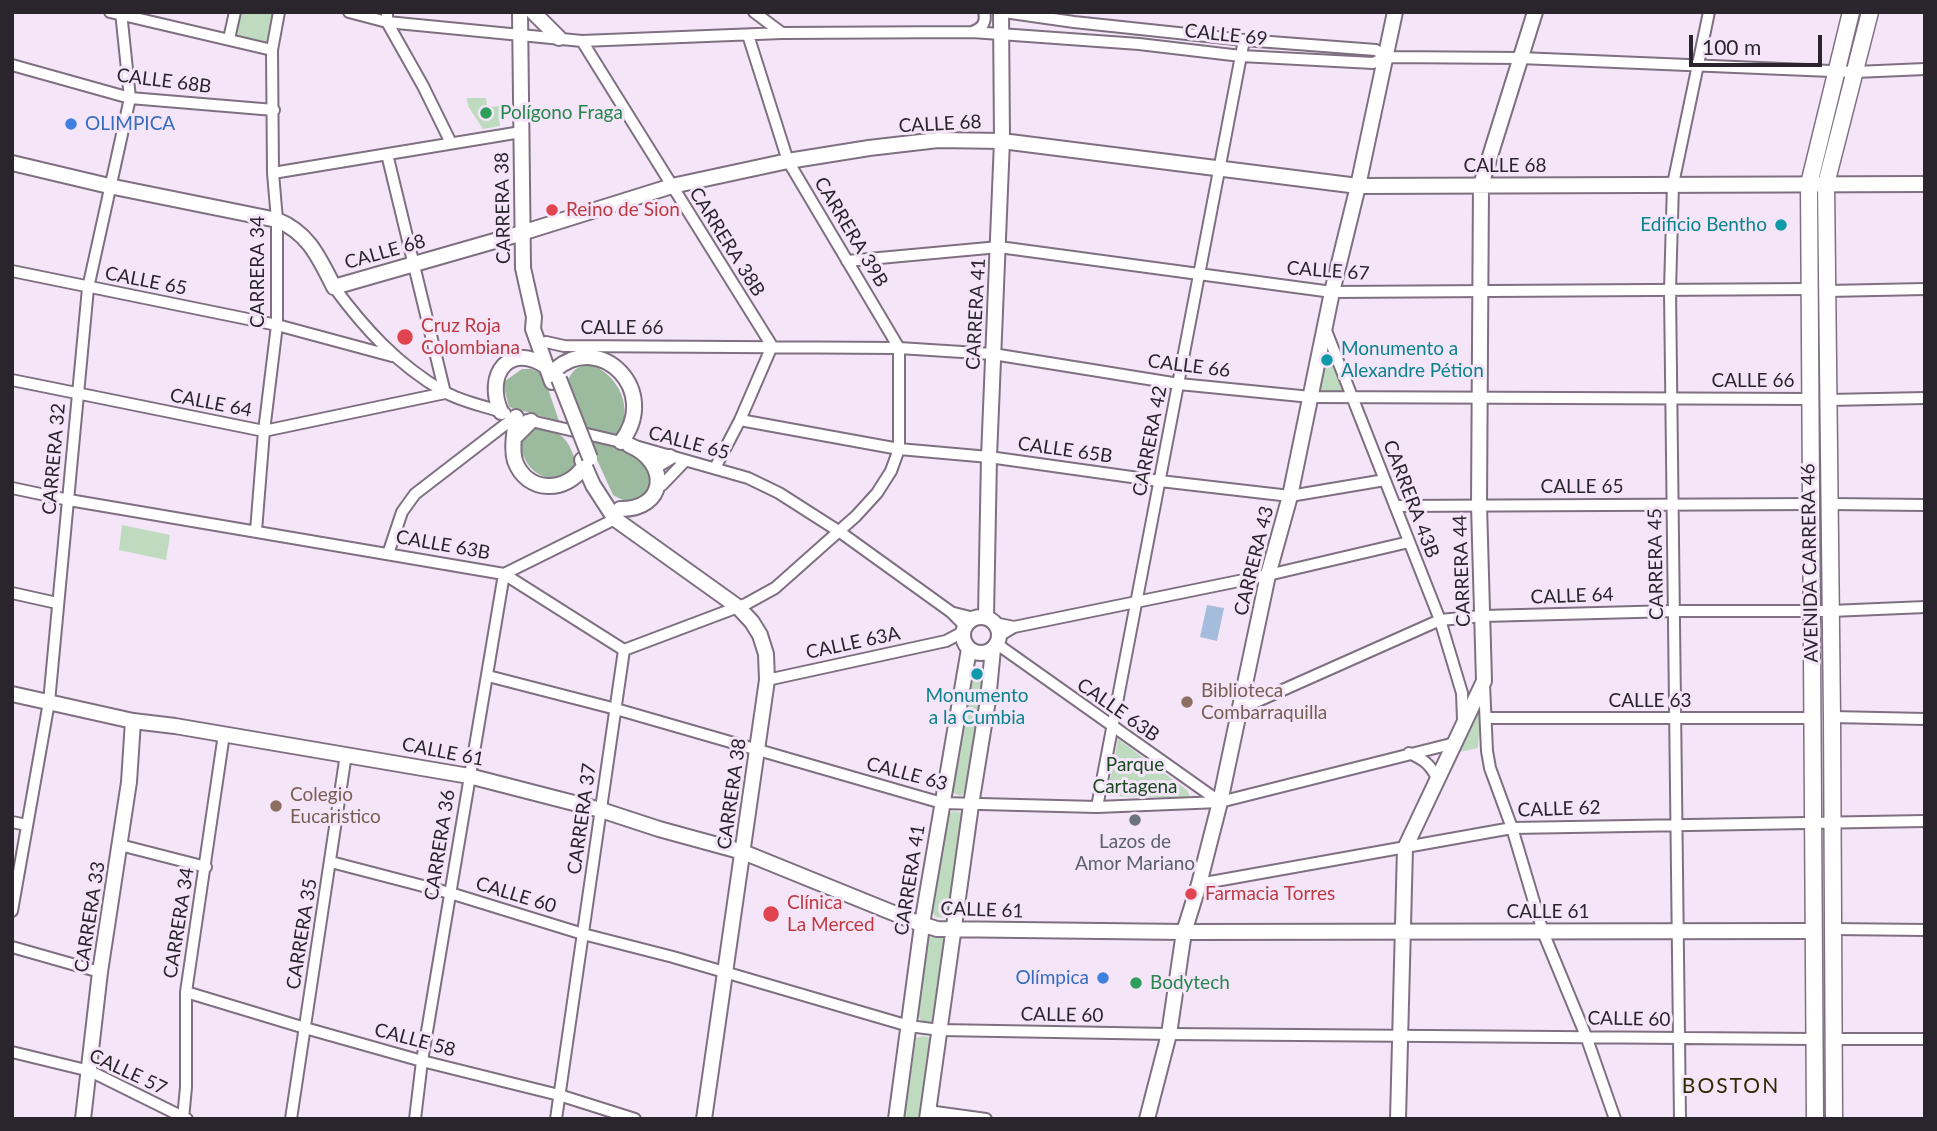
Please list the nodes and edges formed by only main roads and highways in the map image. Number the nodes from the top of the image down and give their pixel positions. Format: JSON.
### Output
{"nodes":[{"id":1,"x":1851,"y":12,"type":"edge"},
{"id":2,"x":1870,"y":12,"type":"edge"},
{"id":3,"x":1815,"y":1119,"type":"edge"},
{"id":4,"x":1834,"y":1119,"type":"edge"}],
"edges":[{"from":1,"to":3,"type":"main road","name":"AVENIDA CARRERA 46"},
{"from":2,"to":4,"type":"main road","name":"AVENIDA CARRERA 46"}]}
